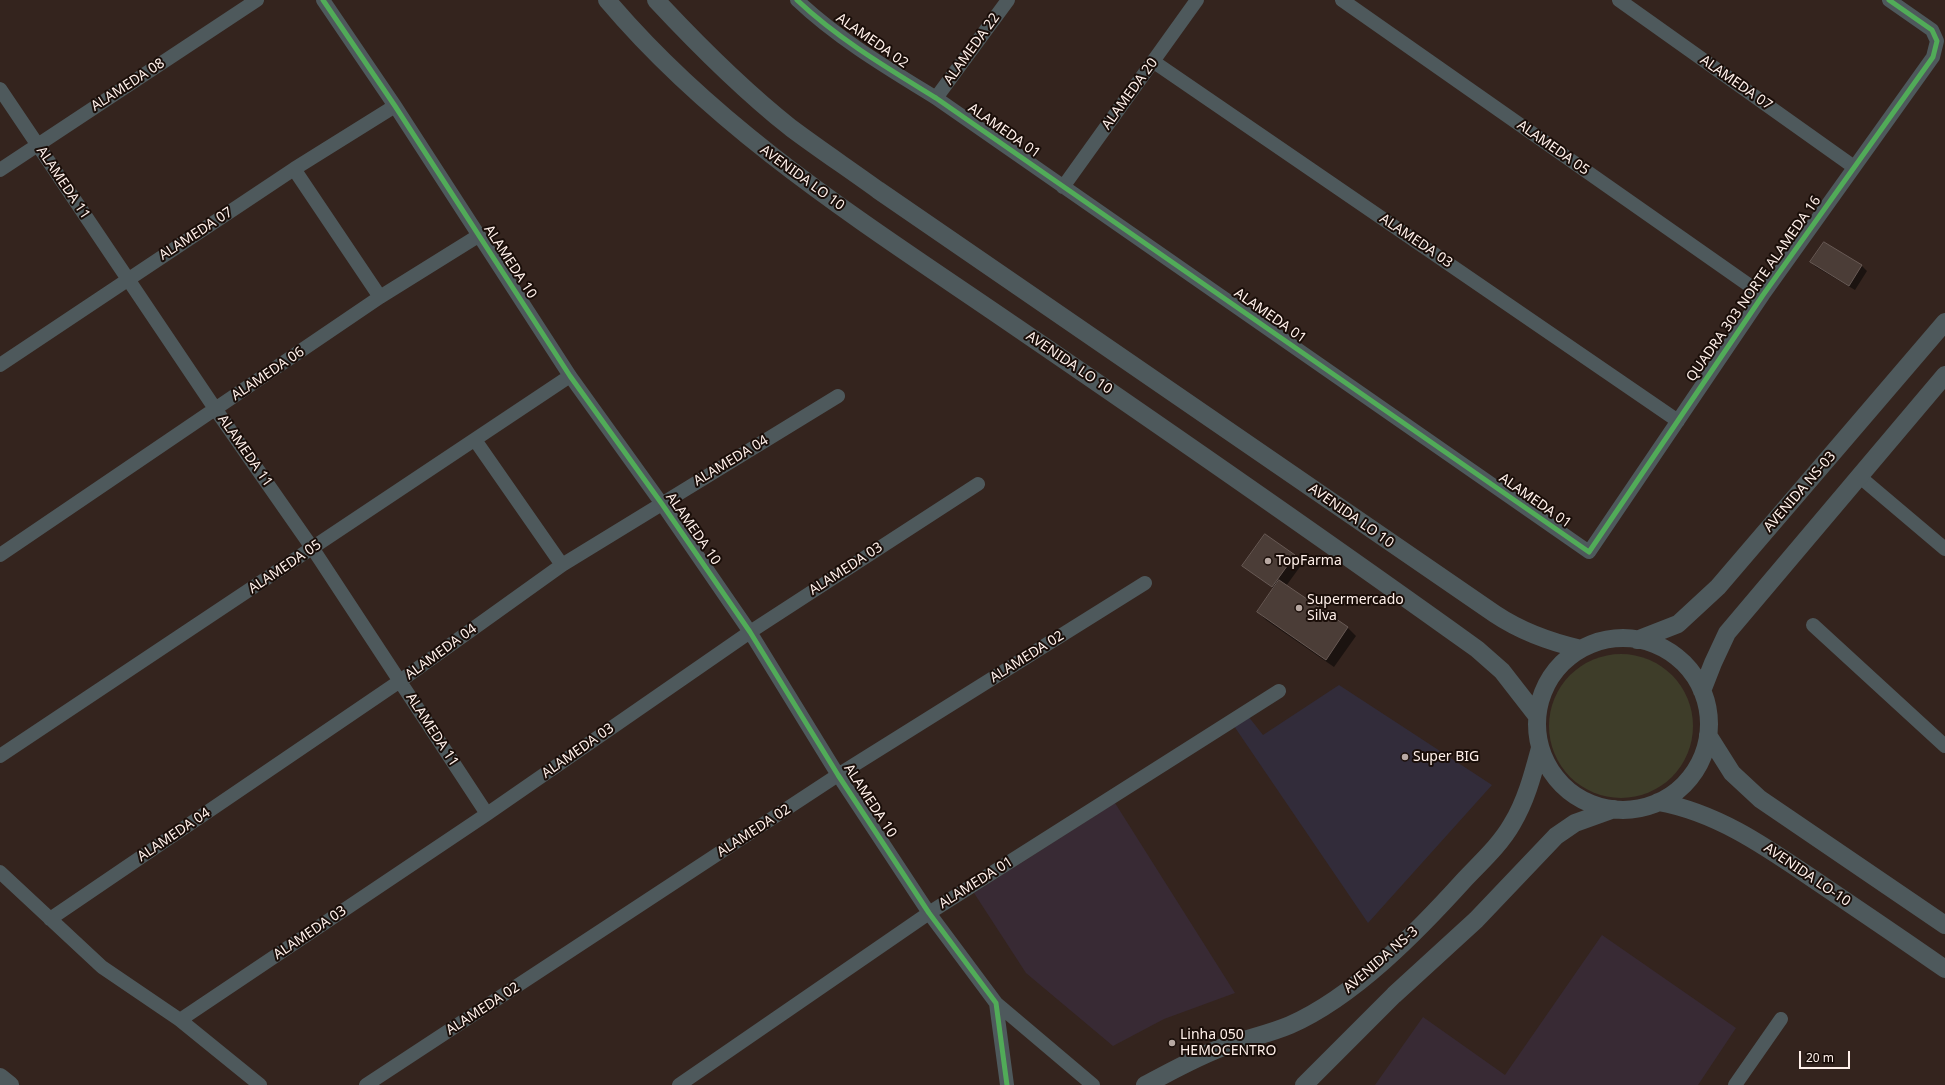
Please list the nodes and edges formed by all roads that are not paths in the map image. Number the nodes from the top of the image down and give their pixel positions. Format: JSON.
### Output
{"nodes":[{"id":1,"x":257,"y":0,"type":"edge"},
{"id":2,"x":323,"y":0,"type":"edge"},
{"id":3,"x":608,"y":0,"type":"edge"},
{"id":4,"x":656,"y":0,"type":"edge"},
{"id":5,"x":797,"y":0,"type":"edge"},
{"id":6,"x":1008,"y":0,"type":"edge"},
{"id":7,"x":1196,"y":0,"type":"edge"},
{"id":8,"x":1342,"y":0,"type":"edge"},
{"id":9,"x":1619,"y":0,"type":"edge"},
{"id":10,"x":1889,"y":0,"type":"edge"},
{"id":11,"x":1941,"y":42,"type":"edge"},
{"id":12,"x":1154,"y":62,"type":"junction"},
{"id":13,"x":0,"y":89,"type":"edge"},
{"id":14,"x":936,"y":98,"type":"junction"},
{"id":15,"x":395,"y":106,"type":"junction"},
{"id":16,"x":37,"y":145,"type":"junction"},
{"id":17,"x":1854,"y":167,"type":"junction"},
{"id":18,"x":0,"y":170,"type":"edge"},
{"id":19,"x":294,"y":170,"type":"junction"},
{"id":20,"x":1063,"y":187,"type":"junction"},
{"id":21,"x":478,"y":236,"type":"junction"},
{"id":22,"x":128,"y":279,"type":"junction"},
{"id":23,"x":1763,"y":295,"type":"junction"},
{"id":24,"x":380,"y":297,"type":"junction"},
{"id":25,"x":1945,"y":322,"type":"edge"},
{"id":26,"x":0,"y":365,"type":"edge"},
{"id":27,"x":1945,"y":375,"type":"edge"},
{"id":28,"x":570,"y":376,"type":"junction"},
{"id":29,"x":838,"y":396,"type":"dead end"},
{"id":30,"x":216,"y":410,"type":"junction"},
{"id":31,"x":1678,"y":421,"type":"junction"},
{"id":32,"x":475,"y":440,"type":"junction"},
{"id":33,"x":1860,"y":477,"type":"junction"},
{"id":34,"x":978,"y":484,"type":"dead end"},
{"id":35,"x":662,"y":504,"type":"junction"},
{"id":36,"x":313,"y":549,"type":"junction"},
{"id":37,"x":1945,"y":549,"type":"edge"},
{"id":38,"x":1590,"y":552,"type":"joint"},
{"id":39,"x":0,"y":555,"type":"edge"},
{"id":40,"x":562,"y":565,"type":"junction"},
{"id":41,"x":1145,"y":583,"type":"dead end"},
{"id":42,"x":1813,"y":625,"type":"dead end"},
{"id":43,"x":750,"y":632,"type":"junction"},
{"id":44,"x":1637,"y":640,"type":"junction"},
{"id":45,"x":1581,"y":649,"type":"junction"},
{"id":46,"x":400,"y":681,"type":"junction"},
{"id":47,"x":1279,"y":691,"type":"dead end"},
{"id":48,"x":1702,"y":692,"type":"junction"},
{"id":49,"x":1537,"y":716,"type":"junction"},
{"id":50,"x":1708,"y":734,"type":"junction"},
{"id":51,"x":1945,"y":746,"type":"edge"},
{"id":52,"x":1540,"y":748,"type":"junction"},
{"id":53,"x":0,"y":756,"type":"edge"},
{"id":54,"x":838,"y":775,"type":"junction"},
{"id":55,"x":1658,"y":802,"type":"junction"},
{"id":56,"x":1615,"y":809,"type":"junction"},
{"id":57,"x":487,"y":814,"type":"junction"},
{"id":58,"x":0,"y":872,"type":"edge"},
{"id":59,"x":929,"y":913,"type":"junction"},
{"id":60,"x":50,"y":920,"type":"junction"},
{"id":61,"x":1945,"y":925,"type":"edge"},
{"id":62,"x":1945,"y":969,"type":"edge"},
{"id":63,"x":996,"y":1003,"type":"junction"},
{"id":64,"x":1781,"y":1019,"type":"dead end"},
{"id":65,"x":180,"y":1020,"type":"junction"},
{"id":66,"x":0,"y":1077,"type":"edge"},
{"id":67,"x":10,"y":1085,"type":"edge"},
{"id":68,"x":260,"y":1085,"type":"edge"},
{"id":69,"x":366,"y":1085,"type":"edge"},
{"id":70,"x":679,"y":1085,"type":"edge"},
{"id":71,"x":1007,"y":1085,"type":"edge"},
{"id":72,"x":1093,"y":1085,"type":"edge"},
{"id":73,"x":1145,"y":1085,"type":"edge"},
{"id":74,"x":1304,"y":1085,"type":"edge"},
{"id":75,"x":1735,"y":1085,"type":"edge"}],
"edges":[{"from":1,"to":16,"type":"street","name":"ALAMEDA 08"},
{"from":2,"to":15,"type":"street","name":"ALAMEDA 10"},
{"from":3,"to":49,"type":"street","name":"AVENIDA LO 10"},
{"from":4,"to":45,"type":"street","name":"AVENIDA LO 10"},
{"from":5,"to":14,"type":"street","name":"ALAMEDA 02"},
{"from":6,"to":14,"type":"street","name":"ALAMEDA 22"},
{"from":7,"to":12,"type":"street","name":"ALAMEDA 20"},
{"from":8,"to":23,"type":"street","name":"ALAMEDA 05"},
{"from":9,"to":17,"type":"street","name":"ALAMEDA 07"},
{"from":10,"to":11,"type":"street"},
{"from":11,"to":17,"type":"street","name":"QUADRA 303 NORTE ALAMEDA 16"},
{"from":12,"to":20,"type":"street","name":"ALAMEDA 20"},
{"from":12,"to":31,"type":"street","name":"ALAMEDA 03"},
{"from":13,"to":16,"type":"street","name":"ALAMEDA 11"},
{"from":14,"to":20,"type":"street","name":"ALAMEDA 01"},
{"from":15,"to":19,"type":"street","name":"ALAMEDA 07"},
{"from":15,"to":21,"type":"street","name":"ALAMEDA 10"},
{"from":16,"to":18,"type":"street","name":"ALAMEDA 08"},
{"from":16,"to":22,"type":"street","name":"ALAMEDA 11"},
{"from":17,"to":23,"type":"street","name":"QUADRA 303 NORTE ALAMEDA 16"},
{"from":19,"to":22,"type":"street","name":"ALAMEDA 07"},
{"from":19,"to":24,"type":"street"},
{"from":20,"to":38,"type":"street","name":"ALAMEDA 01"},
{"from":21,"to":24,"type":"street","name":"ALAMEDA 06"},
{"from":21,"to":28,"type":"street","name":"ALAMEDA 10"},
{"from":22,"to":26,"type":"street","name":"ALAMEDA 07"},
{"from":22,"to":30,"type":"street","name":"ALAMEDA 11"},
{"from":23,"to":31,"type":"street","name":"QUADRA 303 NORTE ALAMEDA 16"},
{"from":24,"to":30,"type":"street","name":"ALAMEDA 06"},
{"from":25,"to":44,"type":"street","name":"AVENIDA NS-03"},
{"from":27,"to":33,"type":"street"},
{"from":28,"to":32,"type":"street","name":"ALAMEDA 05"},
{"from":28,"to":35,"type":"street","name":"ALAMEDA 10"},
{"from":29,"to":35,"type":"street","name":"ALAMEDA 04"},
{"from":30,"to":36,"type":"street","name":"ALAMEDA 11"},
{"from":30,"to":39,"type":"street","name":"ALAMEDA 06"},
{"from":31,"to":38,"type":"street","name":"QUADRA 303 NORTE ALAMEDA 16"},
{"from":32,"to":36,"type":"street","name":"ALAMEDA 05"},
{"from":32,"to":40,"type":"street"},
{"from":33,"to":37,"type":"street"},
{"from":33,"to":48,"type":"street"},
{"from":34,"to":43,"type":"street","name":"ALAMEDA 03"},
{"from":35,"to":40,"type":"street","name":"ALAMEDA 04"},
{"from":35,"to":43,"type":"street","name":"ALAMEDA 10"},
{"from":36,"to":46,"type":"street","name":"ALAMEDA 11"},
{"from":36,"to":53,"type":"street","name":"ALAMEDA 05"},
{"from":40,"to":46,"type":"street","name":"ALAMEDA 04"},
{"from":41,"to":54,"type":"street","name":"ALAMEDA 02"},
{"from":42,"to":51,"type":"street"},
{"from":43,"to":54,"type":"street","name":"ALAMEDA 10"},
{"from":43,"to":57,"type":"street","name":"ALAMEDA 03"},
{"from":44,"to":45,"type":"street","name":"AVENIDA NS-3"},
{"from":44,"to":48,"type":"street","name":"AVENIDA NS-3"},
{"from":45,"to":49,"type":"street","name":"AVENIDA NS-3"},
{"from":46,"to":57,"type":"street","name":"ALAMEDA 11"},
{"from":46,"to":60,"type":"street","name":"ALAMEDA 04"},
{"from":47,"to":59,"type":"street","name":"ALAMEDA 01"},
{"from":48,"to":50,"type":"street","name":"AVENIDA NS-3"},
{"from":49,"to":52,"type":"street","name":"AVENIDA NS-3"},
{"from":50,"to":55,"type":"street","name":"AVENIDA NS-3"},
{"from":50,"to":61,"type":"street"},
{"from":52,"to":56,"type":"street","name":"AVENIDA NS-3"},
{"from":52,"to":73,"type":"street","name":"AVENIDA NS-3"},
{"from":54,"to":59,"type":"street","name":"ALAMEDA 10"},
{"from":54,"to":69,"type":"street","name":"ALAMEDA 02"},
{"from":55,"to":56,"type":"street","name":"AVENIDA NS-3"},
{"from":55,"to":62,"type":"street","name":"AVENIDA LO-10"},
{"from":56,"to":74,"type":"street","name":"AVENIDA NS-3"},
{"from":57,"to":65,"type":"street","name":"ALAMEDA 03"},
{"from":58,"to":60,"type":"street"},
{"from":59,"to":63,"type":"street","name":"ALAMEDA 10"},
{"from":59,"to":70,"type":"street","name":"ALAMEDA 01"},
{"from":60,"to":65,"type":"street"},
{"from":63,"to":71,"type":"street","name":"ALAMEDA 10"},
{"from":63,"to":72,"type":"street"},
{"from":64,"to":75,"type":"street"},
{"from":65,"to":68,"type":"street"},
{"from":66,"to":67,"type":"street"}]}
